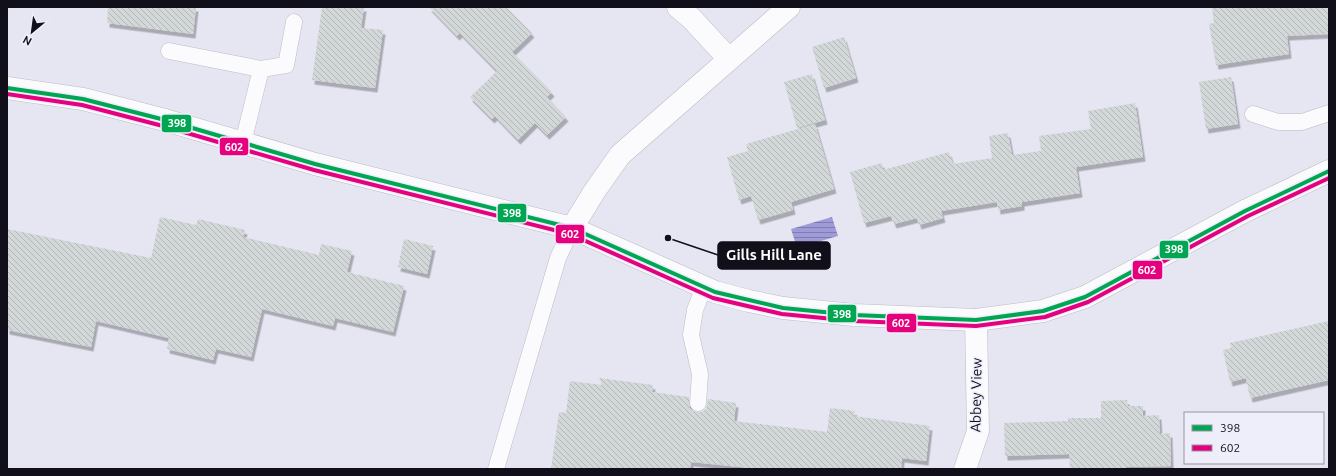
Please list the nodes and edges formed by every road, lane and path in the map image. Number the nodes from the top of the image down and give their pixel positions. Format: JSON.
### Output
{"nodes":[{"id":1,"x":678,"y":7,"type":"edge"},
{"id":2,"x":789,"y":7,"type":"edge"},
{"id":3,"x":294,"y":22,"type":"dead end"},
{"id":4,"x":169,"y":51,"type":"dead end"},
{"id":5,"x":729,"y":59,"type":"junction"},
{"id":6,"x":261,"y":69,"type":"junction"},
{"id":7,"x":7,"y":88,"type":"edge"},
{"id":8,"x":1329,"y":113,"type":"edge"},
{"id":9,"x":1253,"y":114,"type":"dead end"},
{"id":10,"x":243,"y":143,"type":"junction"},
{"id":11,"x":1329,"y":171,"type":"edge"},
{"id":12,"x":572,"y":228,"type":"junction"},
{"id":13,"x":704,"y":287,"type":"junction"},
{"id":14,"x":976,"y":320,"type":"junction"},
{"id":15,"x":698,"y":403,"type":"dead end"},
{"id":16,"x":496,"y":469,"type":"edge"},
{"id":17,"x":965,"y":469,"type":"edge"}],
"edges":[{"from":1,"to":5,"type":"main road"},
{"from":2,"to":5,"type":"main road"},
{"from":3,"to":6,"type":"lane"},
{"from":4,"to":6,"type":"lane"},
{"from":5,"to":12,"type":"main road"},
{"from":6,"to":10,"type":"lane"},
{"from":7,"to":10,"type":"main road"},
{"from":8,"to":9,"type":"lane"},
{"from":10,"to":12,"type":"main road"},
{"from":11,"to":14,"type":"main road"},
{"from":12,"to":13,"type":"main road"},
{"from":12,"to":16,"type":"lane"},
{"from":13,"to":14,"type":"main road"},
{"from":13,"to":15,"type":"lane"},
{"from":14,"to":17,"type":"main road","name":"Abbey View"}]}
